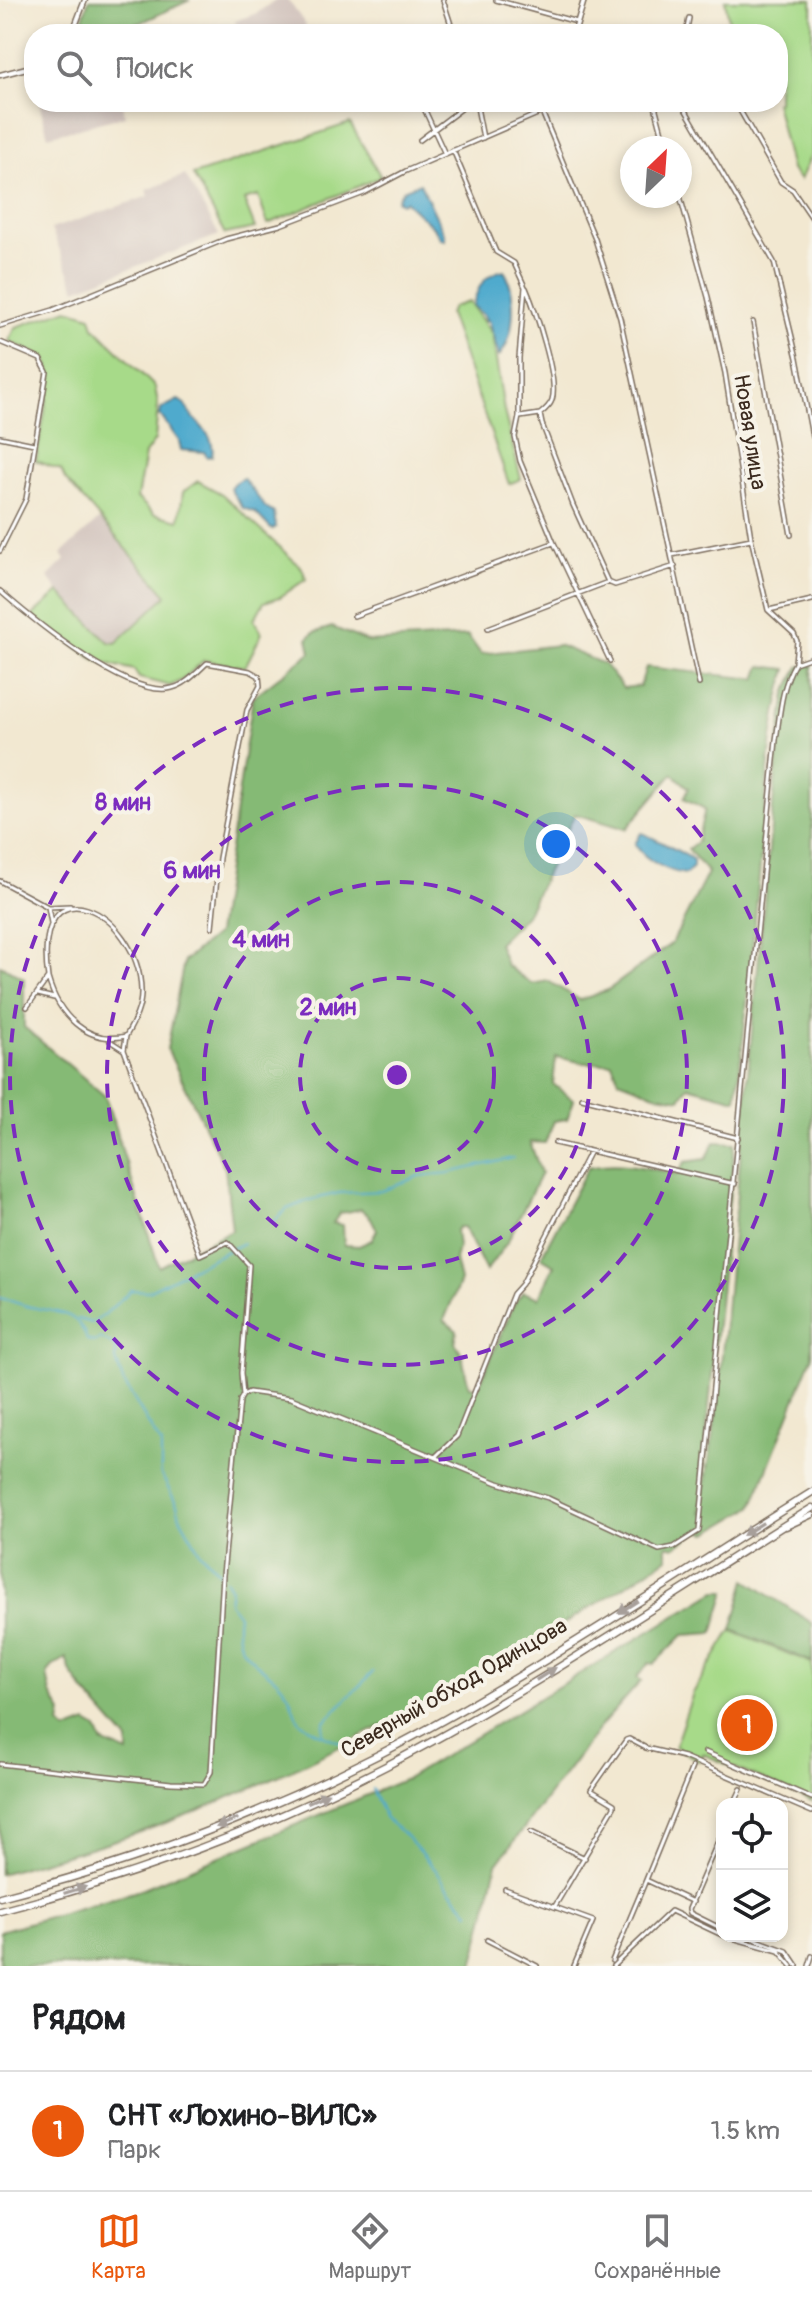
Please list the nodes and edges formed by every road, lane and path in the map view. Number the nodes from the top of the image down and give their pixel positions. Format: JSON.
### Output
{"nodes":[{"id":1,"x":85,"y":0,"type":"edge"},
{"id":2,"x":443,"y":0,"type":"edge"},
{"id":3,"x":496,"y":0,"type":"edge"},
{"id":4,"x":584,"y":0,"type":"edge"},
{"id":5,"x":689,"y":18,"type":"dead end"},
{"id":6,"x":577,"y":22,"type":"joint"},
{"id":7,"x":76,"y":24,"type":"edge"},
{"id":8,"x":451,"y":24,"type":"edge"},
{"id":9,"x":688,"y":24,"type":"edge"},
{"id":10,"x":24,"y":69,"type":"edge"},
{"id":11,"x":0,"y":75,"type":"edge"},
{"id":12,"x":426,"y":112,"type":"edge"},
{"id":13,"x":457,"y":112,"type":"edge"},
{"id":14,"x":478,"y":112,"type":"edge"},
{"id":15,"x":542,"y":112,"type":"joint"},
{"id":16,"x":657,"y":112,"type":"edge"},
{"id":17,"x":687,"y":112,"type":"edge"},
{"id":18,"x":741,"y":112,"type":"edge"},
{"id":19,"x":435,"y":129,"type":"junction"},
{"id":20,"x":663,"y":136,"type":"edge"},
{"id":21,"x":483,"y":138,"type":"junction"},
{"id":22,"x":420,"y":140,"type":"dead end"},
{"id":23,"x":453,"y":150,"type":"junction"},
{"id":24,"x":445,"y":154,"type":"junction"},
{"id":25,"x":683,"y":208,"type":"edge"},
{"id":26,"x":812,"y":218,"type":"edge"},
{"id":27,"x":525,"y":287,"type":"junction"},
{"id":28,"x":753,"y":322,"type":"dead end"},
{"id":29,"x":0,"y":326,"type":"edge"},
{"id":30,"x":0,"y":342,"type":"edge"},
{"id":31,"x":540,"y":414,"type":"junction"},
{"id":32,"x":519,"y":417,"type":"junction"},
{"id":33,"x":812,"y":436,"type":"edge"},
{"id":34,"x":0,"y":437,"type":"edge"},
{"id":35,"x":34,"y":444,"type":"junction"},
{"id":36,"x":791,"y":535,"type":"dead end"},
{"id":37,"x":751,"y":538,"type":"junction"},
{"id":38,"x":554,"y":543,"type":"junction"},
{"id":39,"x":0,"y":551,"type":"edge"},
{"id":40,"x":672,"y":555,"type":"junction"},
{"id":41,"x":675,"y":566,"type":"junction"},
{"id":42,"x":608,"y":582,"type":"junction"},
{"id":43,"x":0,"y":591,"type":"edge"},
{"id":44,"x":578,"y":595,"type":"junction"},
{"id":45,"x":812,"y":600,"type":"edge"},
{"id":46,"x":768,"y":610,"type":"junction"},
{"id":47,"x":354,"y":616,"type":"dead end"},
{"id":48,"x":488,"y":628,"type":"dead end"},
{"id":49,"x":812,"y":657,"type":"edge"},
{"id":50,"x":610,"y":661,"type":"dead end"},
{"id":51,"x":795,"y":663,"type":"junction"},
{"id":52,"x":699,"y":684,"type":"dead end"},
{"id":53,"x":0,"y":881,"type":"edge"},
{"id":54,"x":71,"y":906,"type":"junction"},
{"id":55,"x":48,"y":907,"type":"junction"},
{"id":56,"x":51,"y":923,"type":"junction"},
{"id":57,"x":212,"y":927,"type":"dead end"},
{"id":58,"x":48,"y":978,"type":"junction"},
{"id":59,"x":38,"y":994,"type":"junction"},
{"id":60,"x":54,"y":998,"type":"junction"},
{"id":61,"x":27,"y":1007,"type":"dead end"},
{"id":62,"x":126,"y":1036,"type":"junction"},
{"id":63,"x":109,"y":1040,"type":"junction"},
{"id":64,"x":124,"y":1050,"type":"junction"},
{"id":65,"x":582,"y":1098,"type":"dead end"},
{"id":66,"x":738,"y":1138,"type":"junction"},
{"id":67,"x":555,"y":1143,"type":"dead end"},
{"id":68,"x":590,"y":1151,"type":"junction"},
{"id":69,"x":735,"y":1184,"type":"junction"},
{"id":70,"x":243,"y":1395,"type":"junction"},
{"id":71,"x":435,"y":1457,"type":"junction"},
{"id":72,"x":812,"y":1492,"type":"edge"},
{"id":73,"x":812,"y":1508,"type":"edge"},
{"id":74,"x":812,"y":1515,"type":"edge"},
{"id":75,"x":770,"y":1534,"type":"junction"},
{"id":76,"x":705,"y":1752,"type":"dead end"},
{"id":77,"x":0,"y":1764,"type":"edge"},
{"id":78,"x":692,"y":1767,"type":"dead end"},
{"id":79,"x":741,"y":1789,"type":"dead end"},
{"id":80,"x":737,"y":1798,"type":"edge"},
{"id":81,"x":812,"y":1798,"type":"edge"},
{"id":82,"x":812,"y":1812,"type":"edge"},
{"id":83,"x":531,"y":1832,"type":"dead end"},
{"id":84,"x":716,"y":1846,"type":"edge"},
{"id":85,"x":585,"y":1858,"type":"junction"},
{"id":86,"x":646,"y":1880,"type":"junction"},
{"id":87,"x":505,"y":1889,"type":"dead end"},
{"id":88,"x":0,"y":1897,"type":"edge"},
{"id":89,"x":693,"y":1902,"type":"junction"},
{"id":90,"x":555,"y":1906,"type":"junction"},
{"id":91,"x":0,"y":1911,"type":"edge"},
{"id":92,"x":716,"y":1926,"type":"edge"},
{"id":93,"x":716,"y":1933,"type":"edge"},
{"id":94,"x":487,"y":1940,"type":"dead end"},
{"id":95,"x":745,"y":1942,"type":"edge"},
{"id":96,"x":762,"y":1942,"type":"edge"},
{"id":97,"x":812,"y":1956,"type":"edge"},
{"id":98,"x":612,"y":1964,"type":"edge"},
{"id":99,"x":537,"y":1966,"type":"edge"},
{"id":100,"x":574,"y":1966,"type":"edge"},
{"id":101,"x":794,"y":1966,"type":"edge"},
{"id":102,"x":809,"y":1966,"type":"edge"}],
"edges":[{"from":1,"to":7,"type":"street"},
{"from":2,"to":8,"type":"street"},
{"from":3,"to":6,"type":"street"},
{"from":4,"to":6,"type":"street"},
{"from":5,"to":9,"type":"street"},
{"from":10,"to":11,"type":"street"},
{"from":12,"to":19,"type":"street"},
{"from":13,"to":19,"type":"street"},
{"from":14,"to":21,"type":"street"},
{"from":15,"to":21,"type":"street"},
{"from":15,"to":40,"type":"street"},
{"from":16,"to":20,"type":"street"},
{"from":17,"to":33,"type":"street"},
{"from":18,"to":26,"type":"street"},
{"from":19,"to":22,"type":"street"},
{"from":19,"to":24,"type":"street"},
{"from":21,"to":23,"type":"street"},
{"from":23,"to":24,"type":"street"},
{"from":23,"to":27,"type":"street"},
{"from":24,"to":29,"type":"street"},
{"from":25,"to":37,"type":"street","name":"Новая улица"},
{"from":27,"to":31,"type":"street"},
{"from":27,"to":32,"type":"street"},
{"from":28,"to":36,"type":"street"},
{"from":30,"to":35,"type":"street"},
{"from":31,"to":32,"type":"street"},
{"from":31,"to":42,"type":"street"},
{"from":32,"to":38,"type":"street"},
{"from":34,"to":35,"type":"street"},
{"from":35,"to":39,"type":"street"},
{"from":37,"to":40,"type":"street"},
{"from":37,"to":46,"type":"street","name":"Новая улица"},
{"from":38,"to":44,"type":"street"},
{"from":38,"to":47,"type":"street"},
{"from":40,"to":41,"type":"street"},
{"from":41,"to":42,"type":"street"},
{"from":41,"to":52,"type":"street"},
{"from":42,"to":44,"type":"street"},
{"from":43,"to":57,"type":"street"},
{"from":44,"to":48,"type":"street"},
{"from":44,"to":50,"type":"street"},
{"from":45,"to":46,"type":"street"},
{"from":46,"to":51,"type":"street"},
{"from":49,"to":51,"type":"street"},
{"from":51,"to":66,"type":"street"},
{"from":53,"to":55,"type":"street"},
{"from":54,"to":55,"type":"street"},
{"from":54,"to":56,"type":"street"},
{"from":54,"to":62,"type":"street"},
{"from":55,"to":56,"type":"street"},
{"from":56,"to":58,"type":"street"},
{"from":58,"to":59,"type":"street"},
{"from":58,"to":60,"type":"street"},
{"from":59,"to":60,"type":"street"},
{"from":59,"to":61,"type":"street"},
{"from":60,"to":63,"type":"street"},
{"from":62,"to":63,"type":"street"},
{"from":62,"to":64,"type":"street"},
{"from":63,"to":64,"type":"street"},
{"from":64,"to":70,"type":"street"},
{"from":65,"to":66,"type":"street"},
{"from":66,"to":69,"type":"street"},
{"from":67,"to":68,"type":"street"},
{"from":68,"to":69,"type":"street"},
{"from":68,"to":71,"type":"street"},
{"from":69,"to":71,"type":"street"},
{"from":70,"to":71,"type":"street"},
{"from":70,"to":77,"type":"street"},
{"from":72,"to":88,"type":"highway","name":"Северный обход Одинцова","one_way":true},
{"from":73,"to":75,"type":"highway","name":"Северный обход Одинцова"},
{"from":74,"to":75,"type":"street"},
{"from":91,"to":75,"type":"highway","name":"Северный обход Одинцова","one_way":true},
{"from":76,"to":81,"type":"street"},
{"from":78,"to":86,"type":"street"},
{"from":79,"to":80,"type":"street"},
{"from":82,"to":85,"type":"street"},
{"from":83,"to":85,"type":"street"},
{"from":84,"to":89,"type":"street"},
{"from":85,"to":90,"type":"street"},
{"from":86,"to":89,"type":"street"},
{"from":86,"to":98,"type":"street"},
{"from":87,"to":90,"type":"street"},
{"from":89,"to":92,"type":"street"},
{"from":90,"to":100,"type":"street"},
{"from":93,"to":98,"type":"street"},
{"from":94,"to":99,"type":"street"},
{"from":95,"to":101,"type":"street"},
{"from":96,"to":101,"type":"street"},
{"from":97,"to":102,"type":"street"}]}
